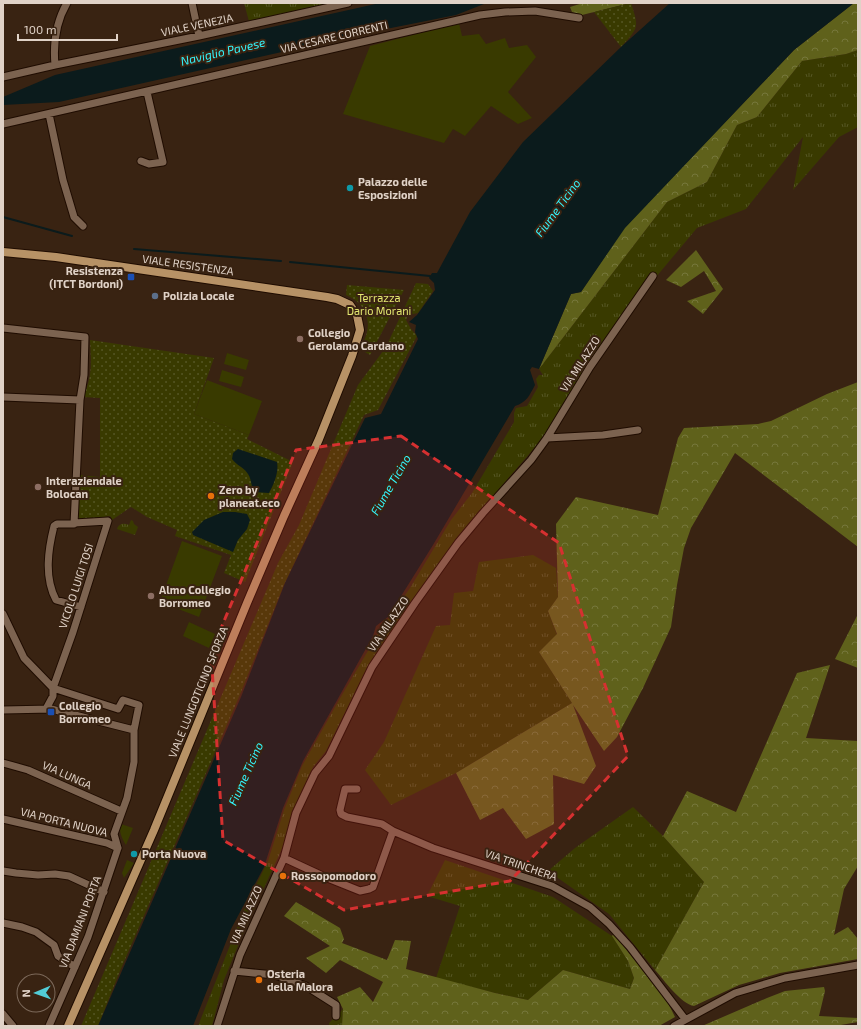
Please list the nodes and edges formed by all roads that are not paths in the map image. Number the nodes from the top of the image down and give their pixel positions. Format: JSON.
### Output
{"nodes":[{"id":1,"x":67,"y":3,"type":"edge"},
{"id":2,"x":192,"y":3,"type":"edge"},
{"id":3,"x":348,"y":3,"type":"edge"},
{"id":4,"x":579,"y":18,"type":"dead end"},
{"id":5,"x":199,"y":36,"type":"junction"},
{"id":6,"x":55,"y":65,"type":"junction"},
{"id":7,"x":3,"y":77,"type":"edge"},
{"id":8,"x":147,"y":92,"type":"junction"},
{"id":9,"x":49,"y":114,"type":"junction"},
{"id":10,"x":3,"y":124,"type":"edge"},
{"id":11,"x":141,"y":161,"type":"dead end"},
{"id":12,"x":84,"y":226,"type":"dead end"},
{"id":13,"x":3,"y":252,"type":"edge"},
{"id":14,"x":653,"y":276,"type":"dead end"},
{"id":15,"x":359,"y":320,"type":"joint"},
{"id":16,"x":3,"y":328,"type":"edge"},
{"id":17,"x":3,"y":397,"type":"edge"},
{"id":18,"x":80,"y":400,"type":"junction"},
{"id":19,"x":638,"y":430,"type":"dead end"},
{"id":20,"x":547,"y":438,"type":"junction"},
{"id":21,"x":74,"y":524,"type":"junction"},
{"id":22,"x":81,"y":607,"type":"junction"},
{"id":23,"x":3,"y":614,"type":"edge"},
{"id":24,"x":53,"y":688,"type":"junction"},
{"id":25,"x":46,"y":709,"type":"junction"},
{"id":26,"x":3,"y":710,"type":"edge"},
{"id":27,"x":134,"y":730,"type":"junction"},
{"id":28,"x":3,"y":763,"type":"edge"},
{"id":29,"x":357,"y":789,"type":"dead end"},
{"id":30,"x":121,"y":811,"type":"junction"},
{"id":31,"x":3,"y":819,"type":"edge"},
{"id":32,"x":393,"y":831,"type":"junction"},
{"id":33,"x":118,"y":848,"type":"junction"},
{"id":34,"x":284,"y":858,"type":"junction"},
{"id":35,"x":3,"y":871,"type":"edge"},
{"id":36,"x":104,"y":892,"type":"junction"},
{"id":37,"x":3,"y":923,"type":"edge"},
{"id":38,"x":858,"y":965,"type":"edge"},
{"id":39,"x":75,"y":967,"type":"junction"},
{"id":40,"x":234,"y":971,"type":"junction"},
{"id":41,"x":3,"y":1014,"type":"edge"},
{"id":42,"x":336,"y":1016,"type":"dead end"},
{"id":43,"x":685,"y":1020,"type":"junction"},
{"id":44,"x":13,"y":1026,"type":"edge"},
{"id":45,"x":49,"y":1026,"type":"edge"},
{"id":46,"x":68,"y":1026,"type":"edge"},
{"id":47,"x":217,"y":1026,"type":"edge"},
{"id":48,"x":674,"y":1026,"type":"edge"}],
"edges":[{"from":1,"to":6,"type":"street"},
{"from":2,"to":5,"type":"street"},
{"from":3,"to":5,"type":"street","name":"VIALE VENEZIA"},
{"from":4,"to":8,"type":"street","name":"VIA CESARE CORRENTI"},
{"from":5,"to":6,"type":"street","name":"VIALE VENEZIA"},
{"from":6,"to":7,"type":"street","name":"VIALE VENEZIA"},
{"from":8,"to":9,"type":"street","name":"VIA CESARE CORRENTI"},
{"from":8,"to":11,"type":"street"},
{"from":9,"to":10,"type":"street","name":"VIA CESARE CORRENTI"},
{"from":9,"to":12,"type":"street"},
{"from":13,"to":15,"type":"main road","name":"VIALE RESISTENZA"},
{"from":14,"to":20,"type":"street","name":"VIA MILAZZO"},
{"from":15,"to":46,"type":"main road","name":"VIALE LUNGOTICINO SFORZA"},
{"from":16,"to":18,"type":"street"},
{"from":17,"to":18,"type":"street"},
{"from":18,"to":21,"type":"street"},
{"from":19,"to":20,"type":"street"},
{"from":20,"to":34,"type":"street","name":"VIA MILAZZO"},
{"from":21,"to":22,"type":"street"},
{"from":21,"to":22,"type":"street","name":"VICOLO LUIGI TOSI"},
{"from":22,"to":24,"type":"street","name":"VICOLO LUIGI TOSI"},
{"from":23,"to":24,"type":"street"},
{"from":24,"to":25,"type":"street","name":"VICOLO LUIGI TOSI"},
{"from":24,"to":27,"type":"street"},
{"from":25,"to":26,"type":"street"},
{"from":25,"to":27,"type":"street"},
{"from":27,"to":30,"type":"street"},
{"from":28,"to":30,"type":"street","name":"VIA LUNGA"},
{"from":29,"to":32,"type":"street","name":"VIA TRINCHERA"},
{"from":30,"to":33,"type":"street"},
{"from":31,"to":33,"type":"street","name":"VIA PORTA NUOVA"},
{"from":32,"to":34,"type":"street"},
{"from":32,"to":43,"type":"street","name":"VIA TRINCHERA"},
{"from":33,"to":36,"type":"street","name":"VIA DAMIANI PORTA"},
{"from":34,"to":40,"type":"street","name":"VIA MILAZZO"},
{"from":35,"to":36,"type":"street"},
{"from":36,"to":39,"type":"street","name":"VIA DAMIANI PORTA"},
{"from":37,"to":39,"type":"street"},
{"from":38,"to":43,"type":"street"},
{"from":39,"to":45,"type":"street","name":"VIA DAMIANI PORTA"},
{"from":40,"to":42,"type":"street"},
{"from":40,"to":47,"type":"street","name":"VIA MILAZZO"},
{"from":41,"to":44,"type":"street"},
{"from":43,"to":48,"type":"street"}]}
